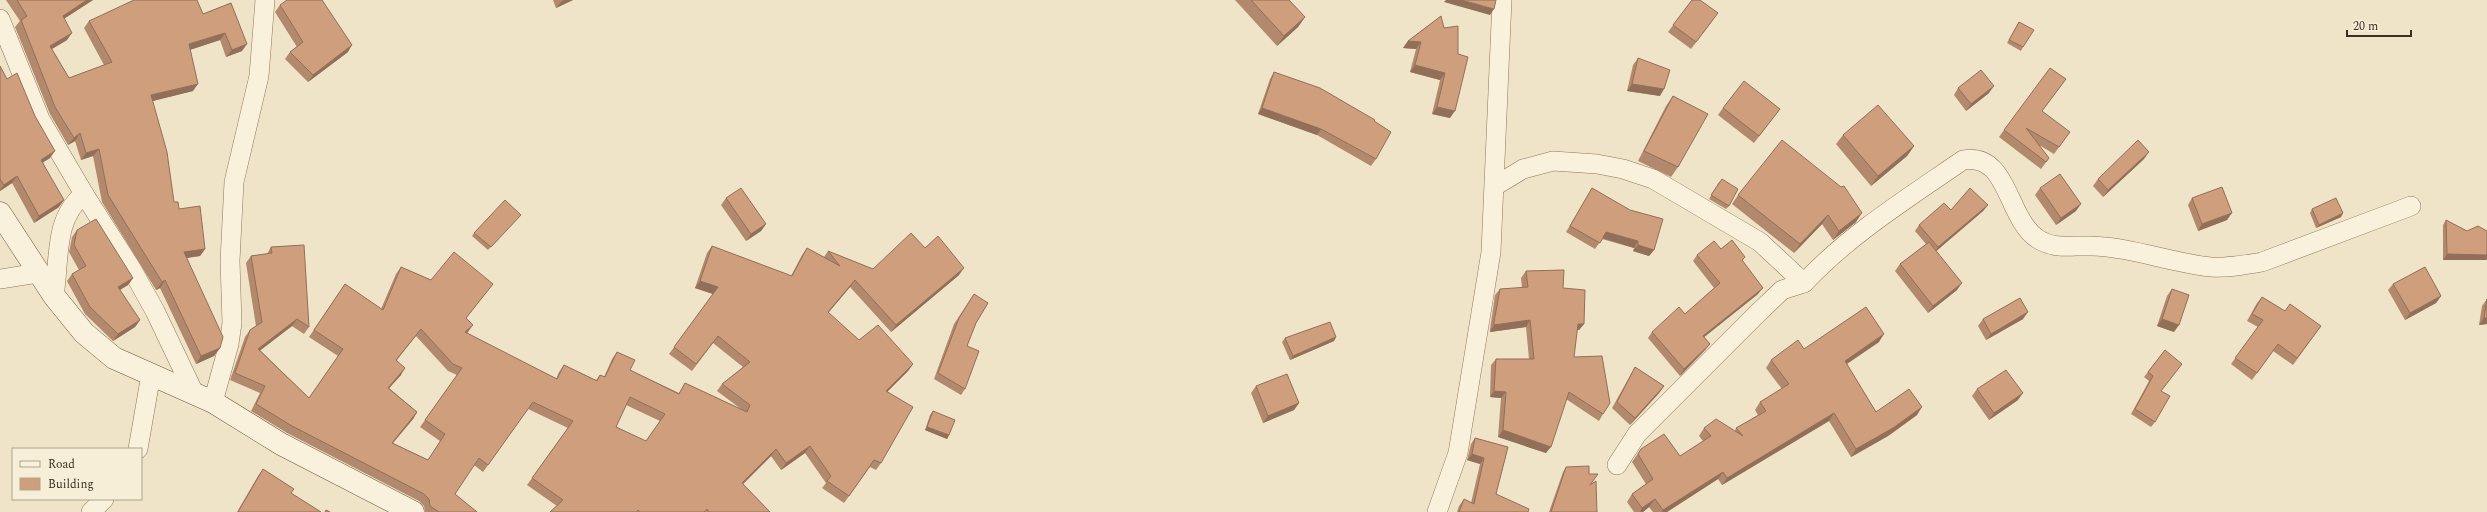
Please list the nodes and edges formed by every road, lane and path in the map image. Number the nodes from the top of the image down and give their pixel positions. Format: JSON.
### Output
{"nodes":[{"id":1,"x":265,"y":0,"type":"edge"},
{"id":2,"x":1502,"y":0,"type":"edge"},
{"id":3,"x":0,"y":19,"type":"edge"},
{"id":4,"x":1495,"y":186,"type":"junction"},
{"id":5,"x":84,"y":194,"type":"junction"},
{"id":6,"x":2411,"y":206,"type":"dead end"},
{"id":7,"x":0,"y":213,"type":"edge"},
{"id":8,"x":38,"y":273,"type":"junction"},
{"id":9,"x":0,"y":279,"type":"edge"},
{"id":10,"x":1804,"y":283,"type":"junction"},
{"id":11,"x":54,"y":296,"type":"junction"},
{"id":12,"x":151,"y":374,"type":"junction"},
{"id":13,"x":194,"y":394,"type":"junction"},
{"id":14,"x":213,"y":402,"type":"junction"},
{"id":15,"x":138,"y":448,"type":"edge"},
{"id":16,"x":1617,"y":464,"type":"dead end"},
{"id":17,"x":103,"y":500,"type":"edge"},
{"id":18,"x":91,"y":512,"type":"edge"},
{"id":19,"x":413,"y":512,"type":"edge"},
{"id":20,"x":1437,"y":512,"type":"edge"}],
"edges":[{"from":1,"to":14,"type":"street"},
{"from":2,"to":4,"type":"street"},
{"from":3,"to":5,"type":"street"},
{"from":4,"to":10,"type":"street"},
{"from":4,"to":20,"type":"street"},
{"from":5,"to":11,"type":"street"},
{"from":5,"to":13,"type":"street"},
{"from":6,"to":10,"type":"street"},
{"from":7,"to":8,"type":"main road"},
{"from":8,"to":9,"type":"street"},
{"from":8,"to":11,"type":"main road"},
{"from":10,"to":16,"type":"street"},
{"from":11,"to":12,"type":"main road"},
{"from":12,"to":13,"type":"main road"},
{"from":12,"to":15,"type":"street"},
{"from":13,"to":14,"type":"main road"},
{"from":14,"to":19,"type":"main road"},
{"from":17,"to":18,"type":"street"}]}
